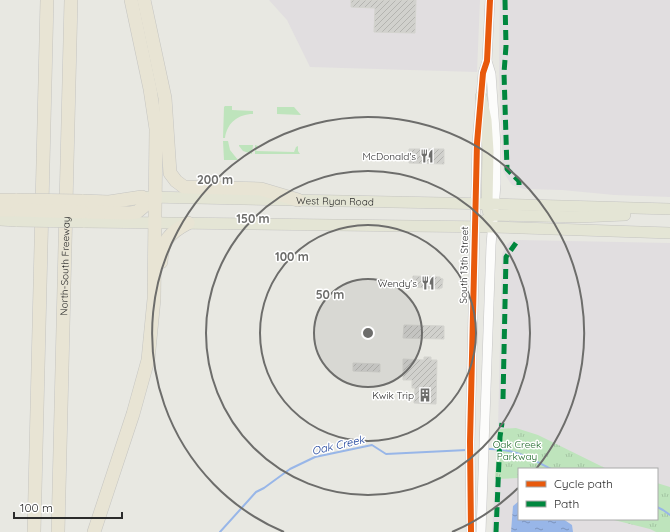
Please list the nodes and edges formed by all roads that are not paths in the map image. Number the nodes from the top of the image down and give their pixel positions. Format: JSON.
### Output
{"nodes":[{"id":1,"x":47,"y":0,"type":"edge"},
{"id":2,"x":71,"y":0,"type":"edge"},
{"id":3,"x":131,"y":0,"type":"edge"},
{"id":4,"x":144,"y":0,"type":"edge"},
{"id":5,"x":490,"y":0,"type":"edge"},
{"id":6,"x":487,"y":62,"type":"junction"},
{"id":7,"x":481,"y":96,"type":"joint"},
{"id":8,"x":0,"y":194,"type":"edge"},
{"id":9,"x":149,"y":197,"type":"junction"},
{"id":10,"x":0,"y":200,"type":"edge"},
{"id":11,"x":298,"y":200,"type":"junction"},
{"id":12,"x":486,"y":204,"type":"junction"},
{"id":13,"x":17,"y":206,"type":"junction"},
{"id":14,"x":83,"y":208,"type":"junction"},
{"id":15,"x":651,"y":209,"type":"junction"},
{"id":16,"x":670,"y":209,"type":"edge"},
{"id":17,"x":0,"y":210,"type":"edge"},
{"id":18,"x":0,"y":220,"type":"edge"},
{"id":19,"x":492,"y":220,"type":"junction"},
{"id":20,"x":155,"y":223,"type":"junction"},
{"id":21,"x":188,"y":224,"type":"junction"},
{"id":22,"x":475,"y":227,"type":"junction"},
{"id":23,"x":670,"y":233,"type":"edge"},
{"id":24,"x":150,"y":346,"type":"junction"},
{"id":25,"x":34,"y":532,"type":"edge"},
{"id":26,"x":58,"y":532,"type":"edge"},
{"id":27,"x":94,"y":532,"type":"edge"},
{"id":28,"x":471,"y":532,"type":"edge"},
{"id":29,"x":481,"y":532,"type":"edge"}],
"edges":[{"from":1,"to":25,"type":"highway"},
{"from":2,"to":26,"type":"highway","name":"North-South Freeway"},
{"from":3,"to":9,"type":"highway"},
{"from":4,"to":11,"type":"highway"},
{"from":5,"to":6,"type":"street","name":"South 13th Street"},
{"from":6,"to":7,"type":"street","name":"South 13th Street"},
{"from":6,"to":12,"type":"street","name":"South 13th Street"},
{"from":7,"to":12,"type":"main road"},
{"from":8,"to":13,"type":"main road"},
{"from":9,"to":11,"type":"main road","name":"West Ryan Road"},
{"from":9,"to":14,"type":"highway"},
{"from":9,"to":20,"type":"highway"},
{"from":10,"to":13,"type":"highway"},
{"from":11,"to":12,"type":"main road","name":"West Ryan Road"},
{"from":12,"to":15,"type":"main road","name":"West Ryan Road"},
{"from":12,"to":19,"type":"main road"},
{"from":12,"to":22,"type":"street","name":"South 13th Street"},
{"from":13,"to":14,"type":"highway","bridge":true},
{"from":13,"to":14,"type":"main road","bridge":true},
{"from":13,"to":17,"type":"highway"},
{"from":13,"to":18,"type":"main road"},
{"from":14,"to":20,"type":"main road"},
{"from":15,"to":16,"type":"main road","name":"West Ryan Road"},
{"from":15,"to":19,"type":"main road"},
{"from":19,"to":22,"type":"main road"},
{"from":19,"to":23,"type":"main road"},
{"from":19,"to":29,"type":"street"},
{"from":20,"to":21,"type":"main road"},
{"from":20,"to":24,"type":"highway"},
{"from":21,"to":22,"type":"main road"},
{"from":21,"to":24,"type":"highway"},
{"from":22,"to":28,"type":"street","name":"South 13th Street"},
{"from":24,"to":27,"type":"highway"}]}
